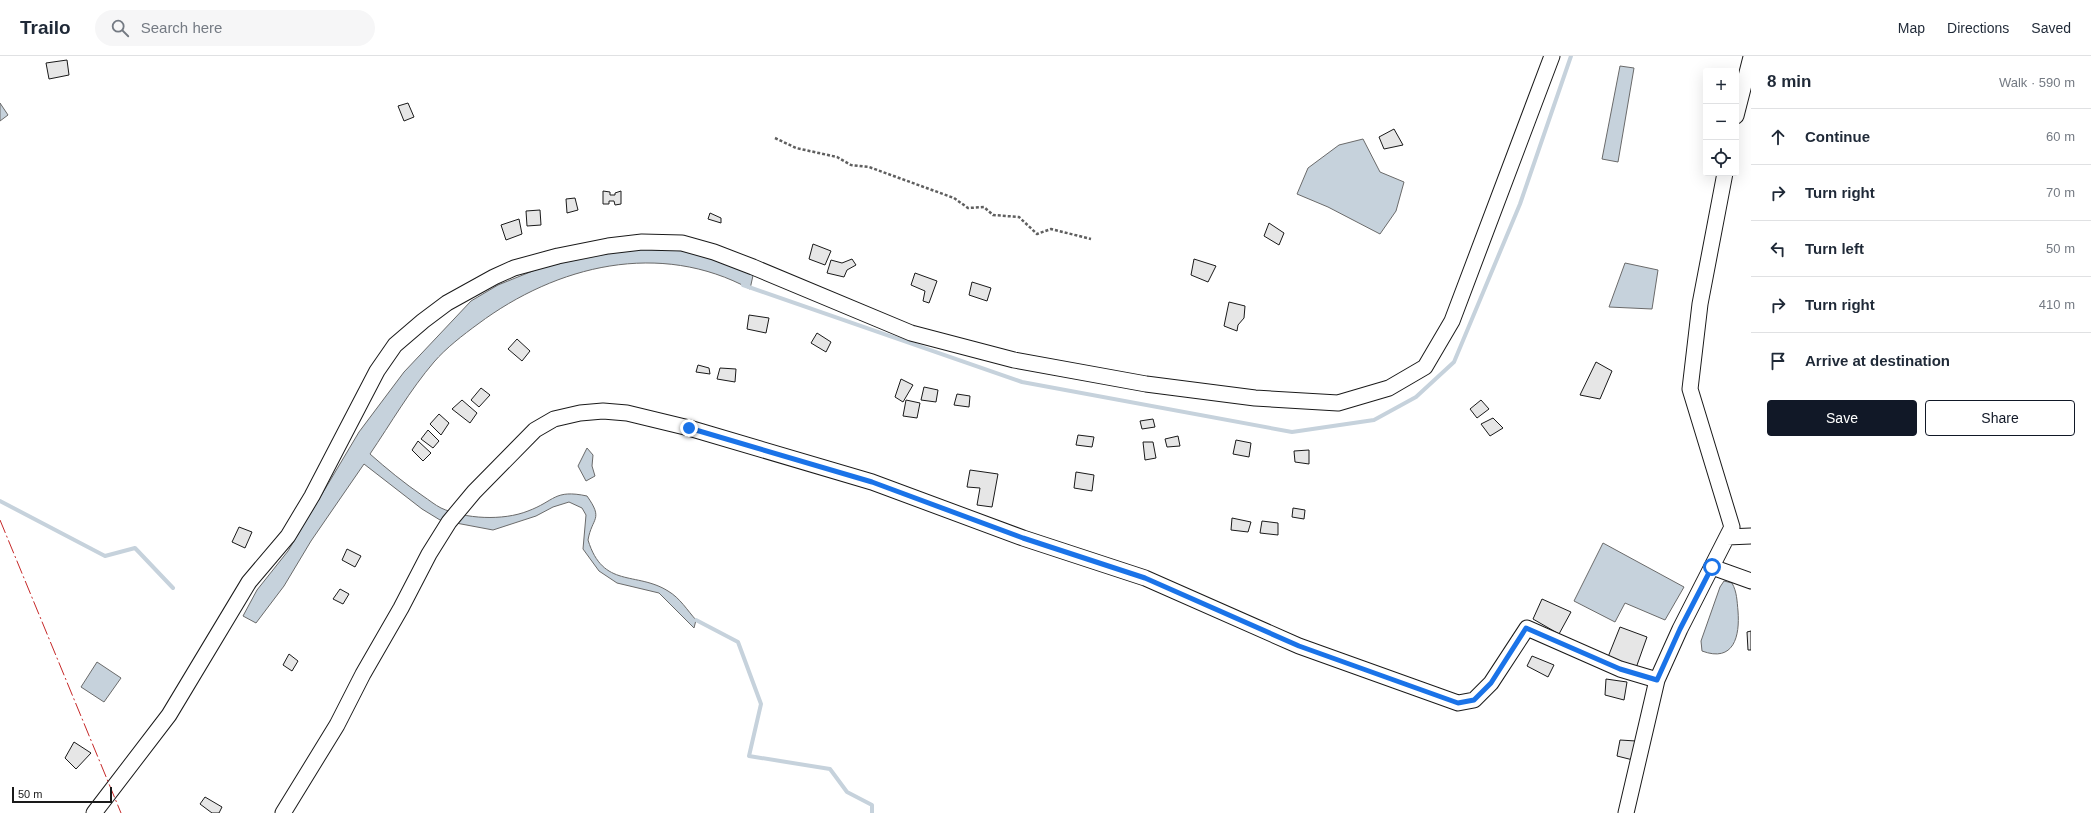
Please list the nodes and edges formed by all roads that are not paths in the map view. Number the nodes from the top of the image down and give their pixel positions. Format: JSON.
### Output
{"nodes":[{"id":1,"x":1552,"y":56,"type":"edge"},
{"id":2,"x":1751,"y":57,"type":"edge"},
{"id":3,"x":1739,"y":104,"type":"edge"},
{"id":4,"x":1724,"y":176,"type":"edge"},
{"id":5,"x":1751,"y":536,"type":"edge"},
{"id":6,"x":1728,"y":537,"type":"junction"},
{"id":7,"x":1712,"y":567,"type":"junction"},
{"id":8,"x":1751,"y":581,"type":"edge"},
{"id":9,"x":1657,"y":680,"type":"junction"},
{"id":10,"x":94,"y":813,"type":"edge"},
{"id":11,"x":283,"y":813,"type":"edge"},
{"id":12,"x":1626,"y":813,"type":"edge"}],
"edges":[{"from":1,"to":10,"type":"street"},
{"from":2,"to":3,"type":"street"},
{"from":4,"to":6,"type":"street"},
{"from":5,"to":6,"type":"street"},
{"from":6,"to":7,"type":"street"},
{"from":7,"to":8,"type":"street"},
{"from":7,"to":9,"type":"street"},
{"from":9,"to":11,"type":"street"},
{"from":9,"to":12,"type":"street"}]}
